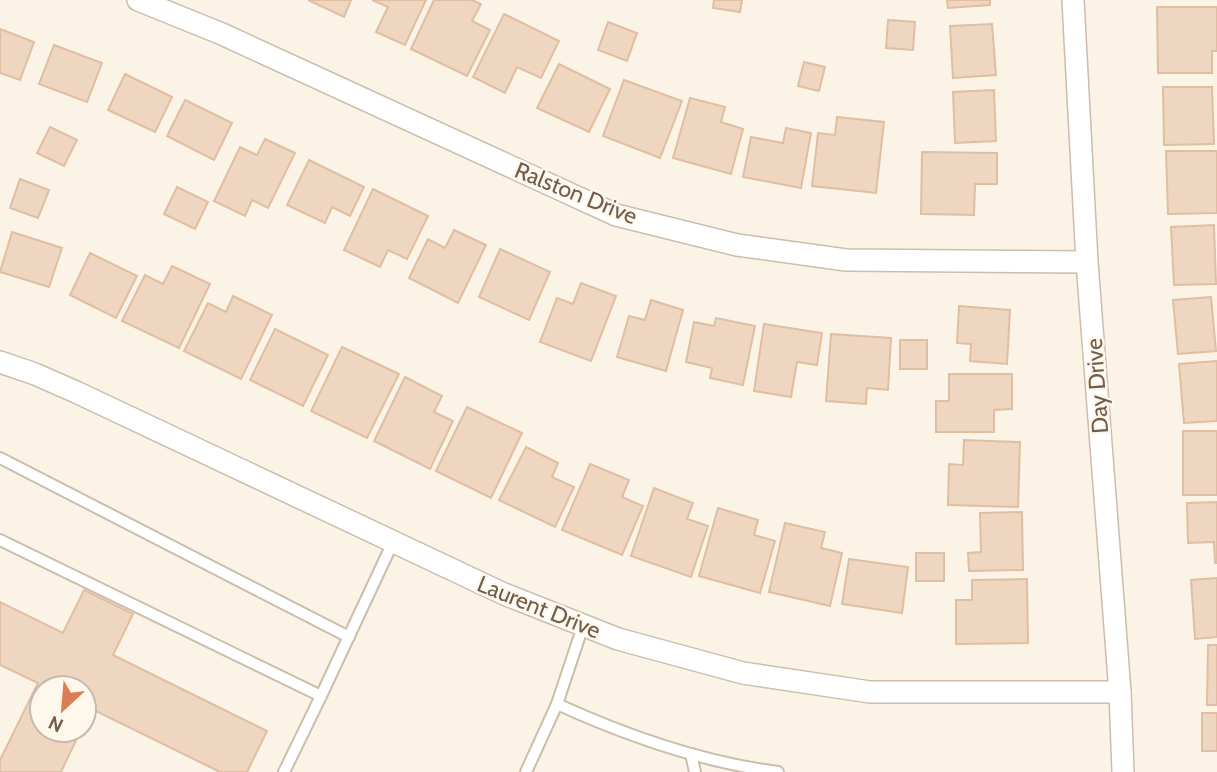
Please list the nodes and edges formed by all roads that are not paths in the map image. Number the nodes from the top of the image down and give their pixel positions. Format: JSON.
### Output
{"nodes":[{"id":1,"x":138,"y":0,"type":"edge"},
{"id":2,"x":1073,"y":0,"type":"edge"},
{"id":3,"x":1087,"y":262,"type":"junction"},
{"id":4,"x":0,"y":362,"type":"edge"},
{"id":5,"x":0,"y":458,"type":"edge"},
{"id":6,"x":0,"y":540,"type":"edge"},
{"id":7,"x":393,"y":542,"type":"junction"},
{"id":8,"x":583,"y":626,"type":"junction"},
{"id":9,"x":349,"y":637,"type":"junction"},
{"id":10,"x":1119,"y":692,"type":"junction"},
{"id":11,"x":321,"y":696,"type":"junction"},
{"id":12,"x":557,"y":704,"type":"junction"},
{"id":13,"x":691,"y":754,"type":"junction"},
{"id":14,"x":284,"y":772,"type":"edge"},
{"id":15,"x":526,"y":772,"type":"edge"},
{"id":16,"x":695,"y":772,"type":"edge"},
{"id":17,"x":778,"y":772,"type":"edge"},
{"id":18,"x":1123,"y":772,"type":"edge"}],
"edges":[{"from":1,"to":3,"type":"street","name":"Ralston Drive"},
{"from":2,"to":3,"type":"street","name":"Day Drive"},
{"from":3,"to":10,"type":"street","name":"Day Drive"},
{"from":4,"to":7,"type":"street","name":"Laurent Drive"},
{"from":5,"to":9,"type":"lane"},
{"from":6,"to":11,"type":"lane"},
{"from":7,"to":8,"type":"street","name":"Laurent Drive"},
{"from":7,"to":9,"type":"lane"},
{"from":8,"to":10,"type":"street","name":"Laurent Drive"},
{"from":8,"to":12,"type":"lane"},
{"from":9,"to":11,"type":"lane"},
{"from":10,"to":18,"type":"street","name":"Day Drive"},
{"from":11,"to":14,"type":"lane"},
{"from":12,"to":13,"type":"lane"},
{"from":12,"to":15,"type":"lane"},
{"from":13,"to":16,"type":"lane"},
{"from":13,"to":17,"type":"lane"}]}
